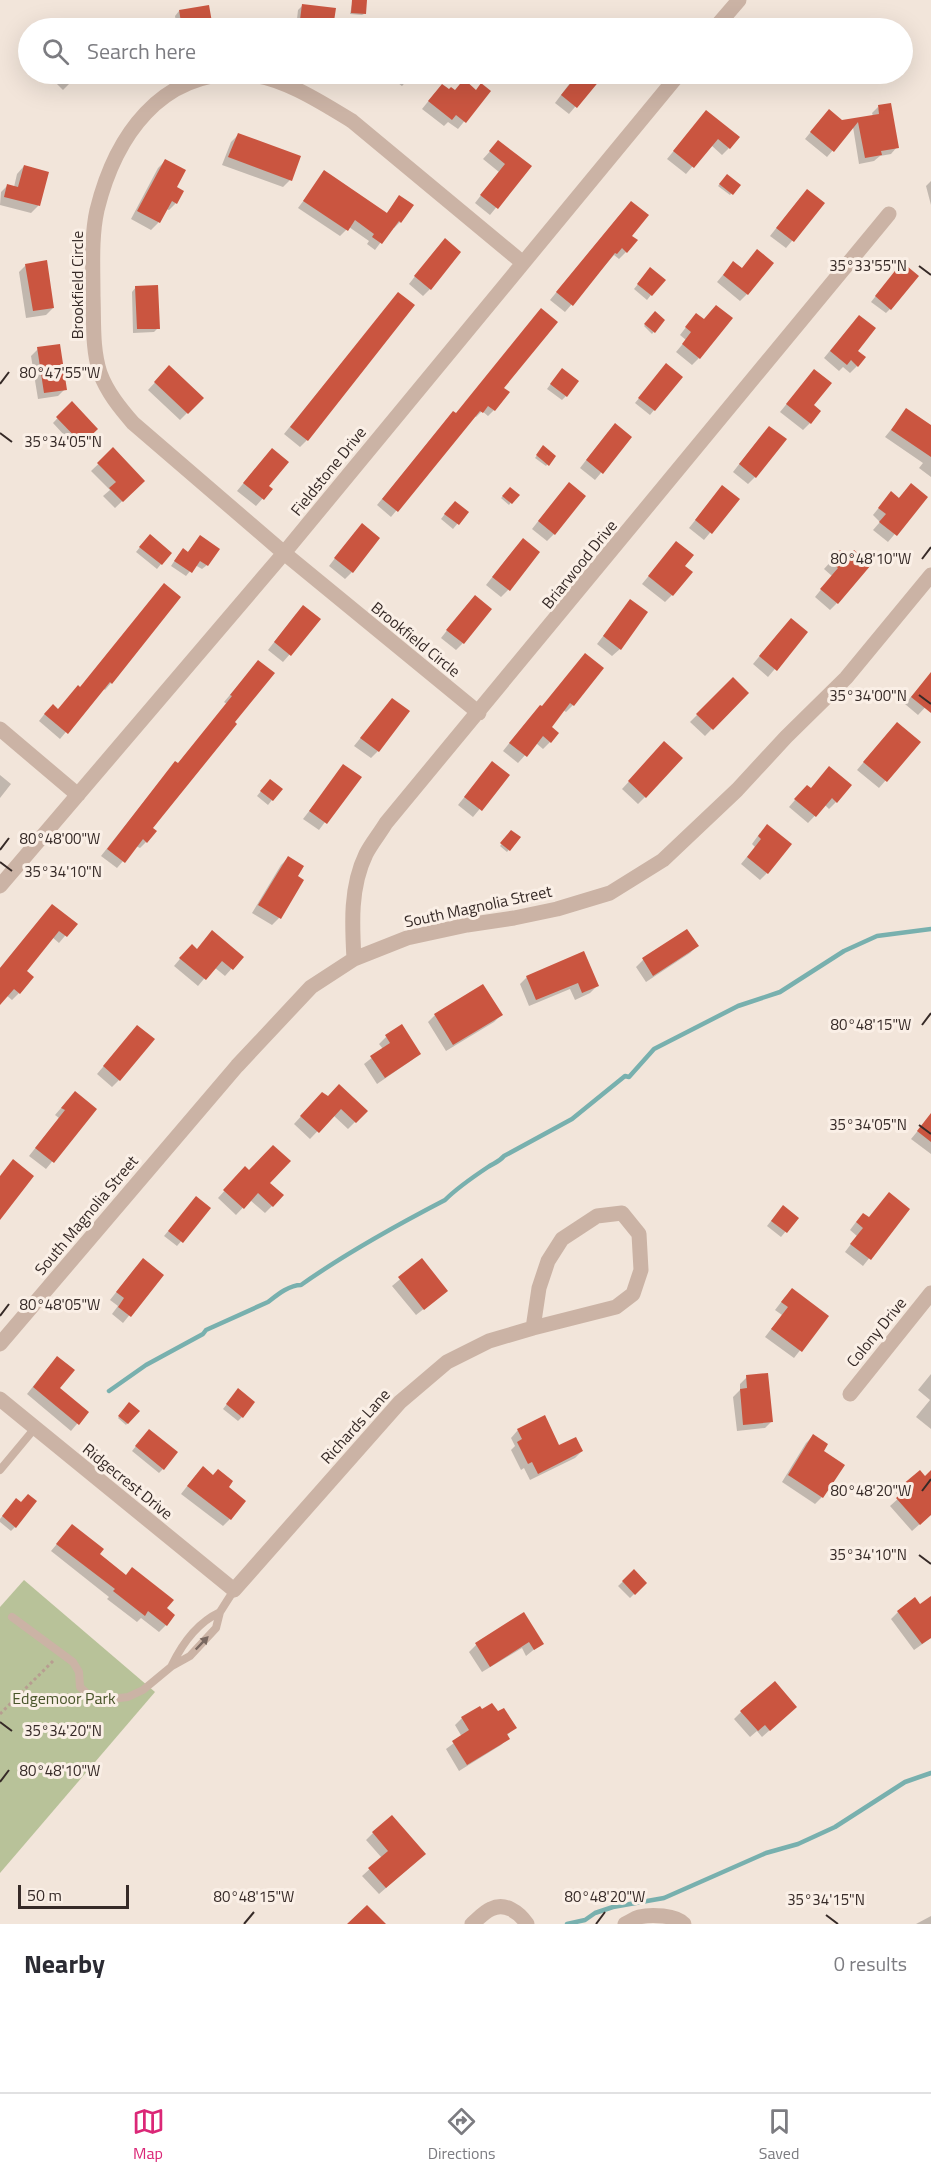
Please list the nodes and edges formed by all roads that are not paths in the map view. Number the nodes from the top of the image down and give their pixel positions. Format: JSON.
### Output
{"nodes":[{"id":1,"x":739,"y":0,"type":"edge"},
{"id":2,"x":724,"y":18,"type":"edge"},
{"id":3,"x":188,"y":84,"type":"edge"},
{"id":4,"x":285,"y":84,"type":"edge"},
{"id":5,"x":670,"y":84,"type":"edge"},
{"id":6,"x":889,"y":214,"type":"dead end"},
{"id":7,"x":522,"y":263,"type":"junction"},
{"id":8,"x":284,"y":553,"type":"junction"},
{"id":9,"x":931,"y":574,"type":"edge"},
{"id":10,"x":479,"y":713,"type":"junction"},
{"id":11,"x":0,"y":729,"type":"edge"},
{"id":12,"x":78,"y":795,"type":"junction"},
{"id":13,"x":0,"y":886,"type":"edge"},
{"id":14,"x":354,"y":959,"type":"junction"},
{"id":15,"x":931,"y":1293,"type":"edge"},
{"id":16,"x":533,"y":1328,"type":"junction"},
{"id":17,"x":0,"y":1344,"type":"edge"},
{"id":18,"x":850,"y":1394,"type":"dead end"},
{"id":19,"x":0,"y":1399,"type":"edge"},
{"id":20,"x":35,"y":1428,"type":"junction"},
{"id":21,"x":0,"y":1470,"type":"edge"},
{"id":22,"x":234,"y":1590,"type":"junction"},
{"id":23,"x":220,"y":1612,"type":"junction"},
{"id":24,"x":12,"y":1617,"type":"dead end"},
{"id":25,"x":172,"y":1666,"type":"junction"},
{"id":26,"x":472,"y":1924,"type":"edge"},
{"id":27,"x":527,"y":1924,"type":"edge"},
{"id":28,"x":625,"y":1924,"type":"edge"},
{"id":29,"x":684,"y":1924,"type":"edge"}],
"edges":[{"from":1,"to":2,"type":"street"},
{"from":3,"to":8,"type":"street","name":"Brookfield Circle"},
{"from":4,"to":7,"type":"street","name":"Brookfield Circle"},
{"from":5,"to":7,"type":"street","name":"Fieldstone Drive"},
{"from":6,"to":10,"type":"street","name":"Briarwood Drive"},
{"from":7,"to":8,"type":"street","name":"Fieldstone Drive"},
{"from":8,"to":10,"type":"street","name":"Brookfield Circle"},
{"from":8,"to":12,"type":"street","name":"Fieldstone Drive"},
{"from":9,"to":14,"type":"street","name":"South Magnolia Street"},
{"from":10,"to":14,"type":"street","name":"Briarwood Drive"},
{"from":11,"to":12,"type":"street"},
{"from":12,"to":13,"type":"street","name":"Fieldstone Drive"},
{"from":14,"to":17,"type":"street","name":"South Magnolia Street"},
{"from":15,"to":18,"type":"street","name":"Colony Drive"},
{"from":16,"to":16,"type":"street","name":"Richards Lane"},
{"from":16,"to":22,"type":"street","name":"Richards Lane"},
{"from":19,"to":20,"type":"street","name":"Ridgecrest Drive"},
{"from":20,"to":21,"type":"lane"},
{"from":20,"to":22,"type":"street","name":"Ridgecrest Drive"},
{"from":22,"to":23,"type":"lane"},
{"from":23,"to":25,"type":"lane"},
{"from":25,"to":23,"type":"lane","one_way":true},
{"from":24,"to":25,"type":"lane"},
{"from":26,"to":27,"type":"street"},
{"from":28,"to":29,"type":"street"}]}
